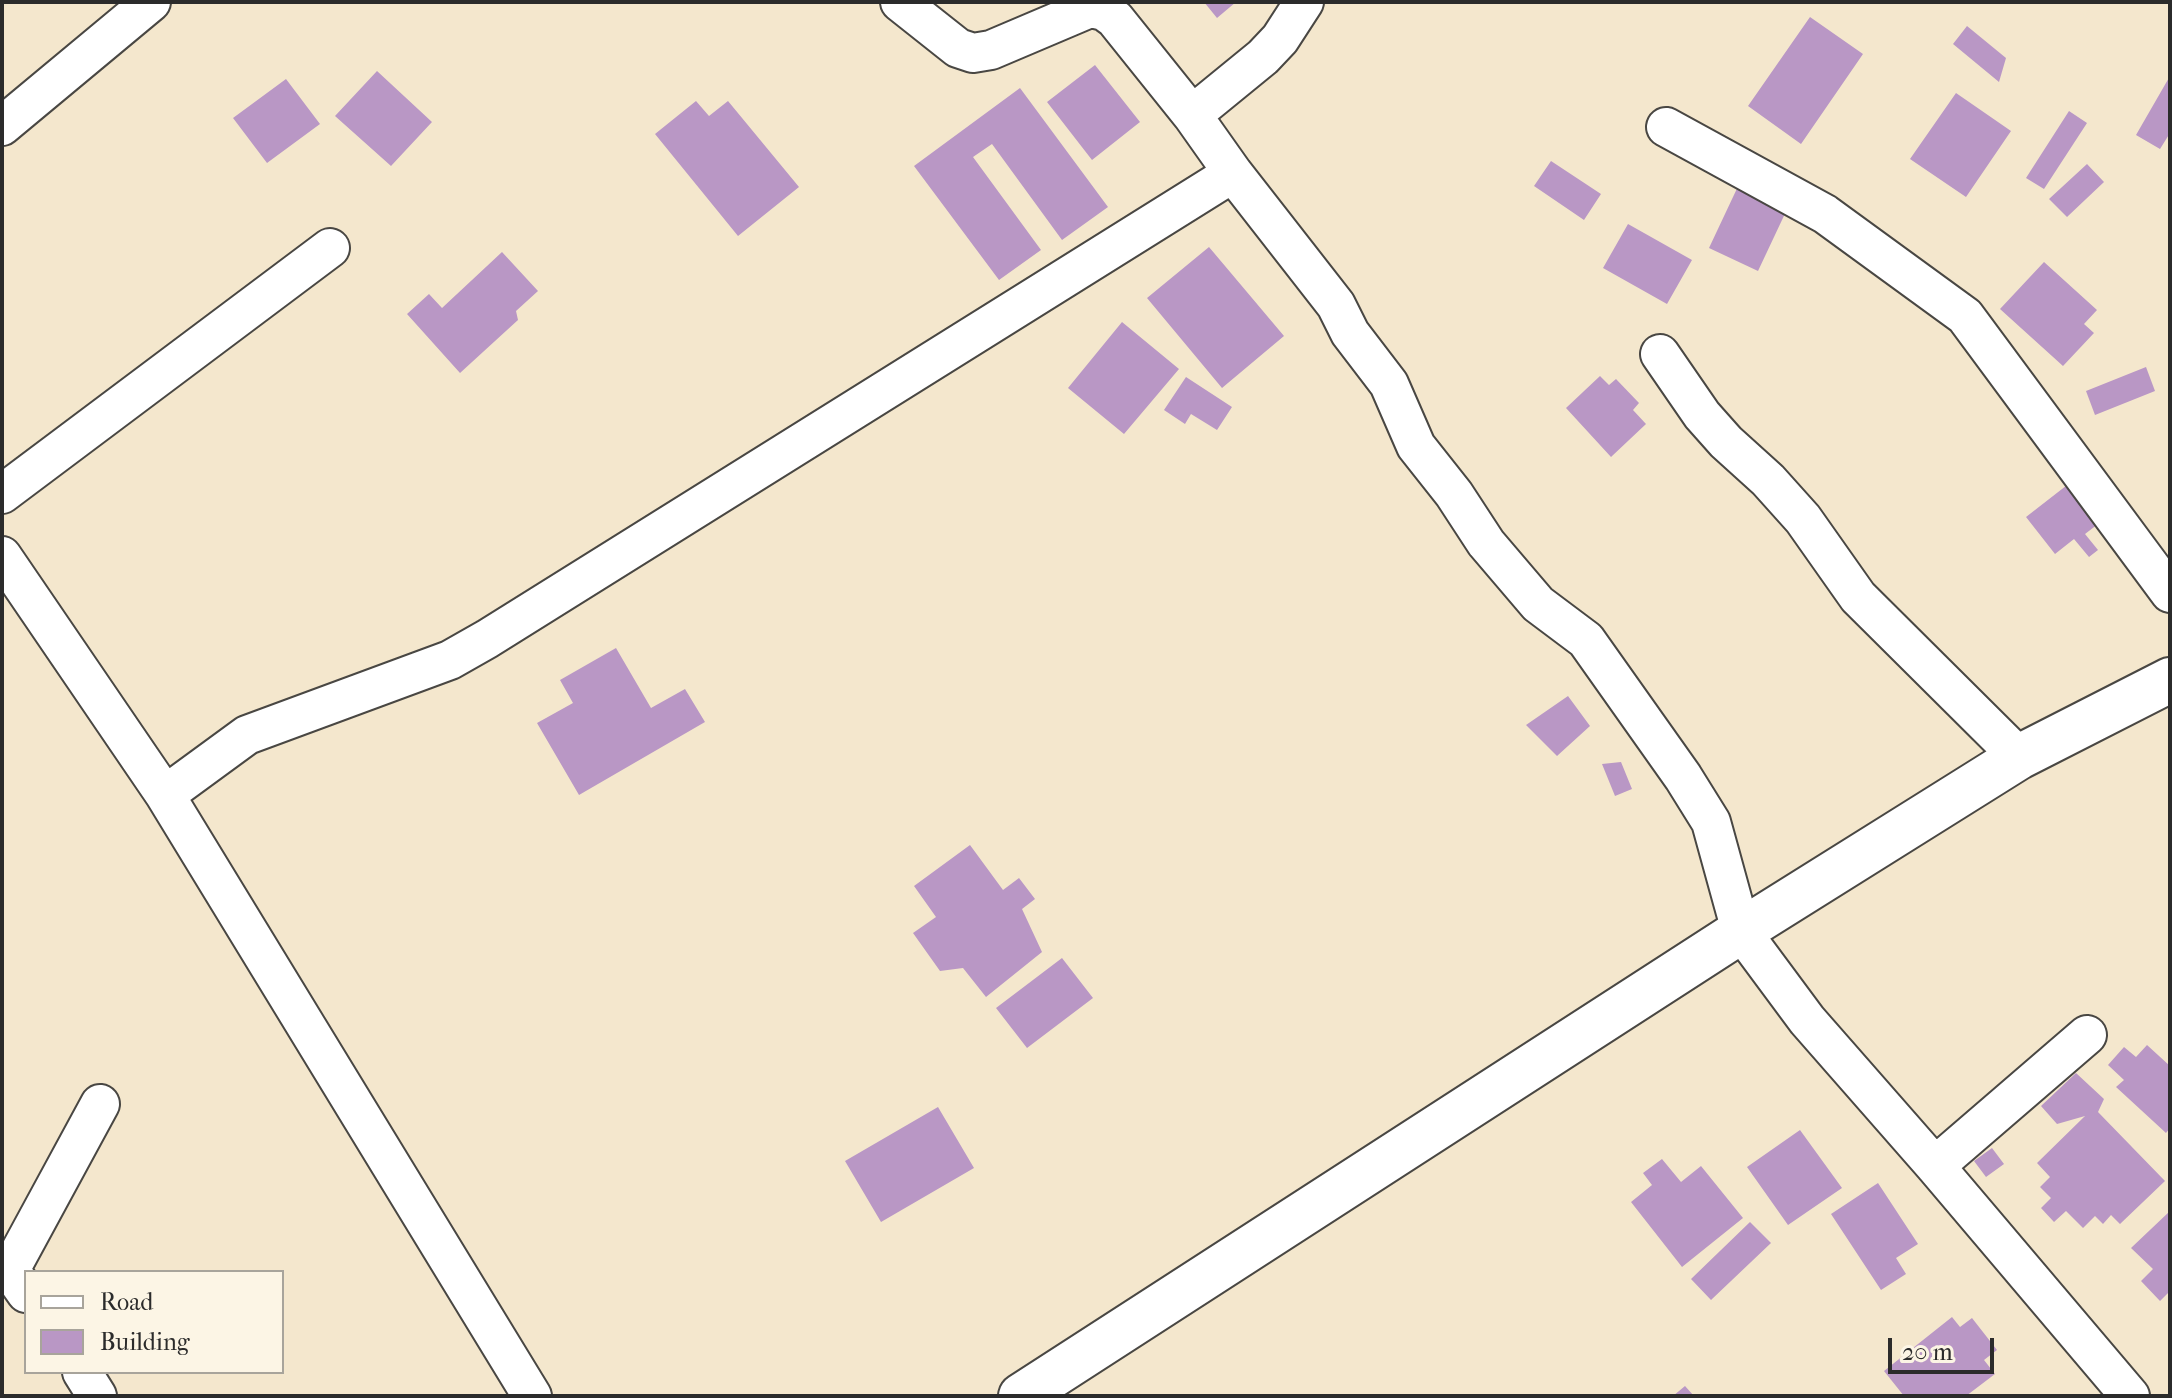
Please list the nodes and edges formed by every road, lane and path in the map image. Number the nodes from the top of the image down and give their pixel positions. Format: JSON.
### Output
{"nodes":[{"id":1,"x":151,"y":2,"type":"edge"},
{"id":2,"x":900,"y":2,"type":"edge"},
{"id":3,"x":1304,"y":2,"type":"edge"},
{"id":4,"x":1192,"y":115,"type":"junction"},
{"id":5,"x":3,"y":122,"type":"edge"},
{"id":6,"x":1666,"y":127,"type":"dead end"},
{"id":7,"x":1233,"y":173,"type":"junction"},
{"id":8,"x":330,"y":248,"type":"dead end"},
{"id":9,"x":1660,"y":354,"type":"dead end"},
{"id":10,"x":2,"y":494,"type":"edge"},
{"id":11,"x":2,"y":556,"type":"edge"},
{"id":12,"x":2170,"y":593,"type":"edge"},
{"id":13,"x":2170,"y":680,"type":"edge"},
{"id":14,"x":2019,"y":757,"type":"junction"},
{"id":15,"x":165,"y":795,"type":"junction"},
{"id":16,"x":1741,"y":931,"type":"junction"},
{"id":17,"x":2087,"y":1035,"type":"dead end"},
{"id":18,"x":100,"y":1104,"type":"dead end"},
{"id":19,"x":1935,"y":1166,"type":"junction"},
{"id":20,"x":13,"y":1275,"type":"edge"},
{"id":21,"x":532,"y":1396,"type":"edge"},
{"id":22,"x":1021,"y":1396,"type":"edge"},
{"id":23,"x":2130,"y":1396,"type":"edge"}],
"edges":[{"from":1,"to":5,"type":"street"},
{"from":2,"to":4,"type":"street"},
{"from":3,"to":4,"type":"street"},
{"from":4,"to":7,"type":"street"},
{"from":6,"to":12,"type":"street"},
{"from":7,"to":15,"type":"street"},
{"from":7,"to":16,"type":"street"},
{"from":8,"to":10,"type":"street"},
{"from":9,"to":14,"type":"street"},
{"from":11,"to":15,"type":"street"},
{"from":13,"to":14,"type":"street"},
{"from":14,"to":16,"type":"street"},
{"from":15,"to":21,"type":"street"},
{"from":16,"to":19,"type":"street"},
{"from":16,"to":22,"type":"street"},
{"from":17,"to":19,"type":"street"},
{"from":18,"to":20,"type":"street"},
{"from":19,"to":23,"type":"street"}]}
